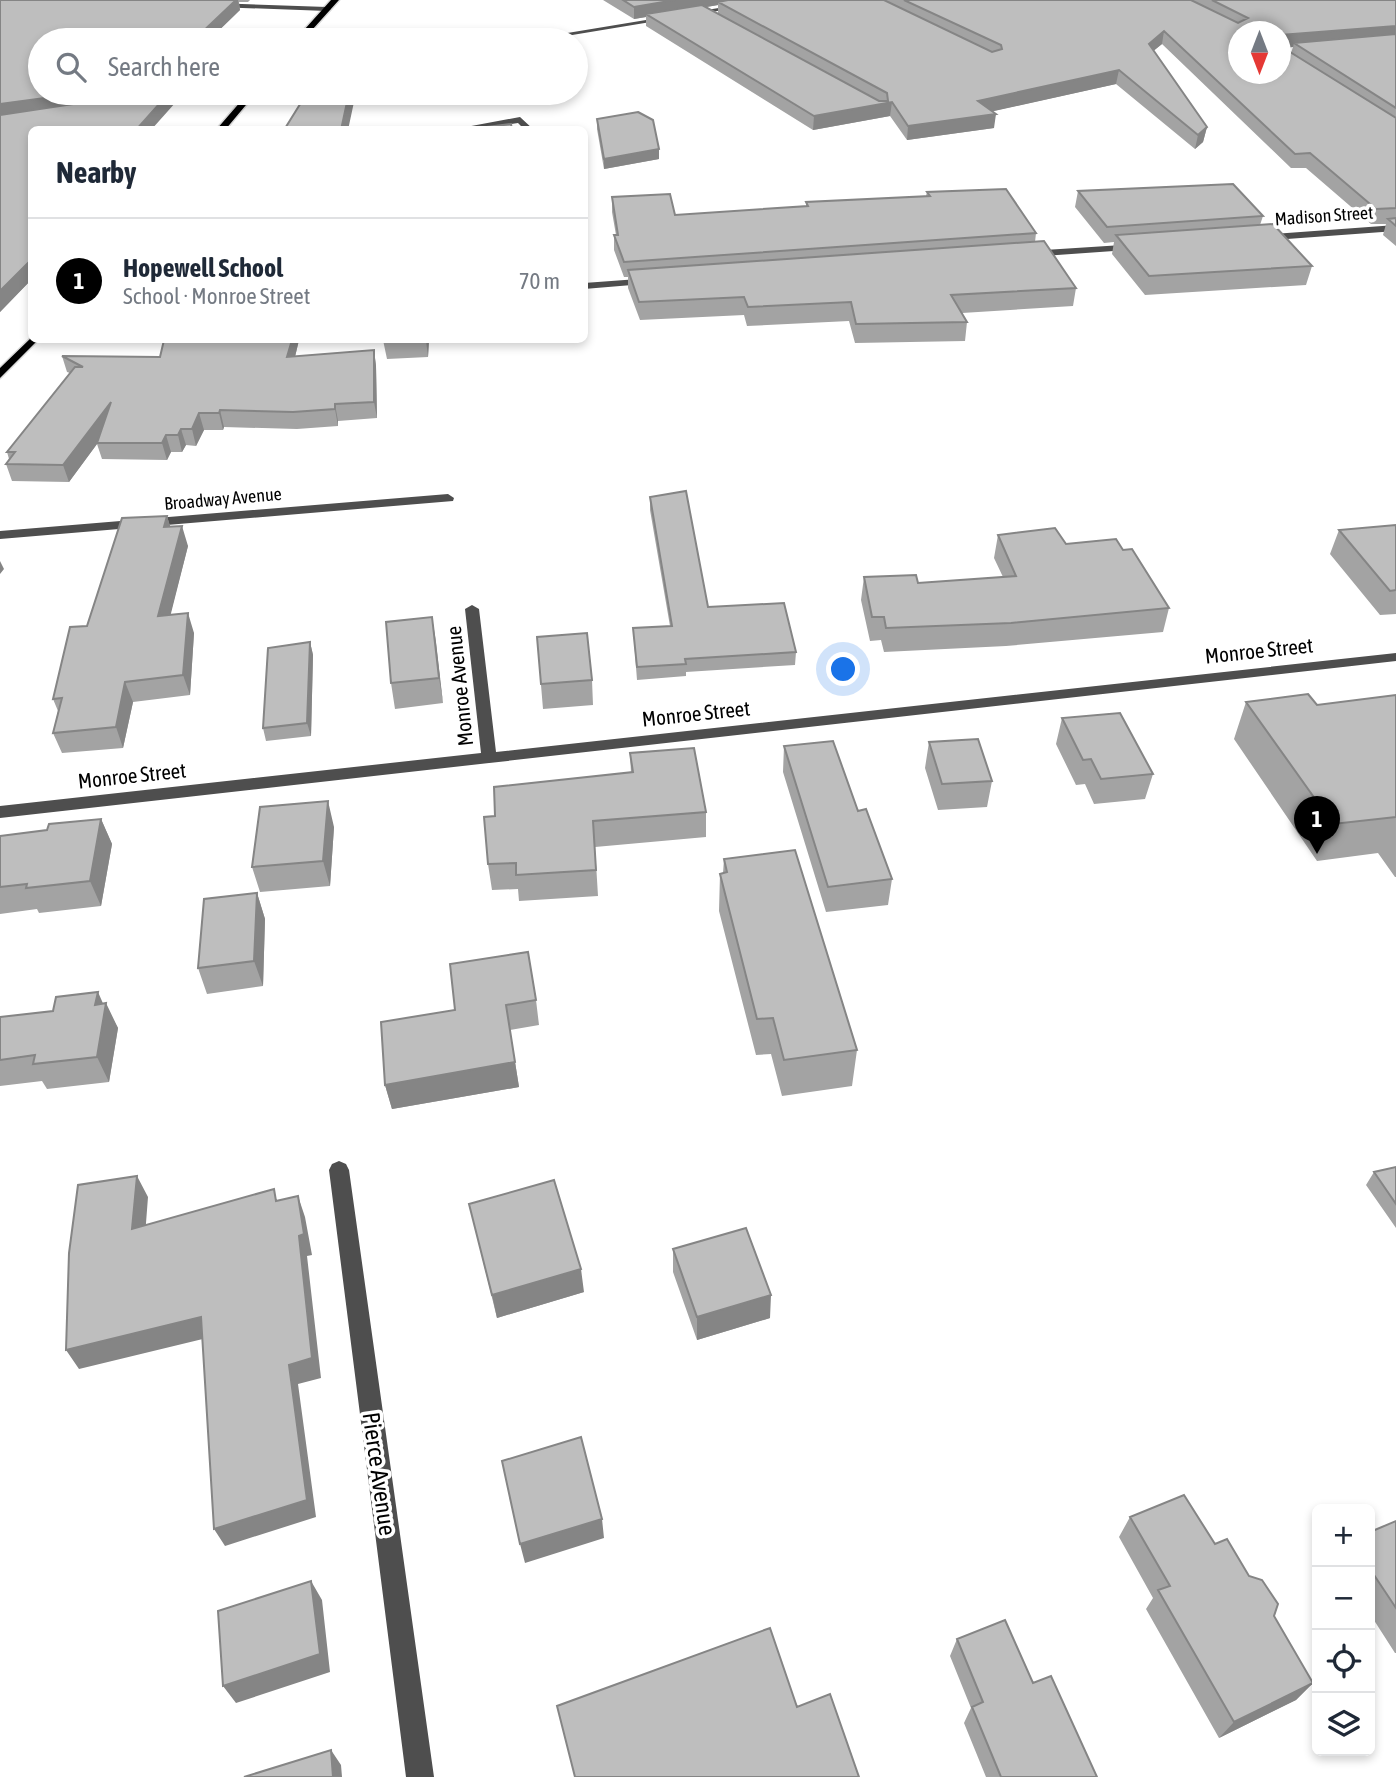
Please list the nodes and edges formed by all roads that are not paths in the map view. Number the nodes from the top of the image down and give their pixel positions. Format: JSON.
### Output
{"nodes":[{"id":1,"x":335,"y":0,"type":"edge"},
{"id":2,"x":780,"y":0,"type":"edge"},
{"id":3,"x":211,"y":5,"type":"edge"},
{"id":4,"x":327,"y":9,"type":"junction"},
{"id":5,"x":702,"y":12,"type":"junction"},
{"id":6,"x":714,"y":19,"type":"edge"},
{"id":7,"x":310,"y":28,"type":"edge"},
{"id":8,"x":588,"y":30,"type":"edge"},
{"id":9,"x":241,"y":105,"type":"edge"},
{"id":10,"x":223,"y":126,"type":"edge"},
{"id":11,"x":480,"y":126,"type":"edge"},
{"id":12,"x":526,"y":126,"type":"edge"},
{"id":13,"x":1396,"y":228,"type":"edge"},
{"id":14,"x":1242,"y":239,"type":"edge"},
{"id":15,"x":1145,"y":246,"type":"edge"},
{"id":16,"x":1019,"y":255,"type":"edge"},
{"id":17,"x":671,"y":280,"type":"edge"},
{"id":18,"x":588,"y":286,"type":"edge"},
{"id":19,"x":29,"y":343,"type":"edge"},
{"id":20,"x":0,"y":375,"type":"edge"},
{"id":21,"x":448,"y":498,"type":"dead end"},
{"id":22,"x":0,"y":535,"type":"edge"},
{"id":23,"x":472,"y":610,"type":"dead end"},
{"id":24,"x":1396,"y":657,"type":"edge"},
{"id":25,"x":489,"y":758,"type":"junction"},
{"id":26,"x":0,"y":812,"type":"edge"},
{"id":27,"x":339,"y":1170,"type":"dead end"},
{"id":28,"x":420,"y":1777,"type":"edge"}],
"edges":[{"from":1,"to":4,"type":"main road"},
{"from":2,"to":5,"type":"street"},
{"from":3,"to":4,"type":"street"},
{"from":4,"to":7,"type":"main road"},
{"from":5,"to":6,"type":"street"},
{"from":5,"to":8,"type":"street"},
{"from":9,"to":10,"type":"main road"},
{"from":11,"to":12,"type":"street"},
{"from":13,"to":14,"type":"street","name":"Madison Street"},
{"from":15,"to":16,"type":"street"},
{"from":17,"to":18,"type":"street"},
{"from":19,"to":20,"type":"main road"},
{"from":21,"to":22,"type":"street","name":"Broadway Avenue"},
{"from":23,"to":25,"type":"street","name":"Monroe Avenue"},
{"from":24,"to":25,"type":"street","name":"Monroe Street"},
{"from":25,"to":26,"type":"street","name":"Monroe Street"},
{"from":27,"to":28,"type":"street","name":"Pierce Avenue"}]}
